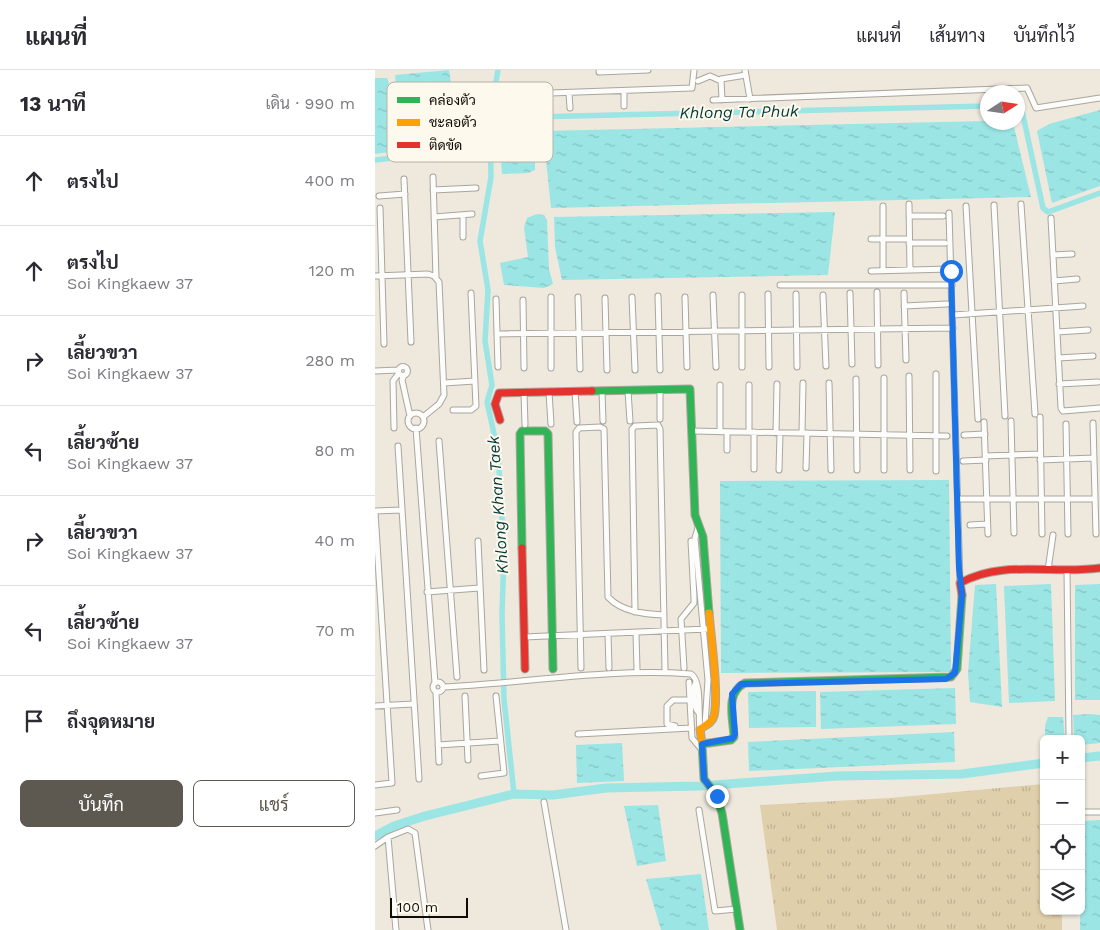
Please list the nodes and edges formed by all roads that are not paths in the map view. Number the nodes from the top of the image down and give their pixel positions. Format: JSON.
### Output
{"nodes":[{"id":1,"x":624,"y":70,"type":"edge"},
{"id":2,"x":640,"y":70,"type":"edge"},
{"id":3,"x":648,"y":70,"type":"edge"},
{"id":4,"x":694,"y":70,"type":"edge"},
{"id":5,"x":599,"y":72,"type":"dead end"},
{"id":6,"x":746,"y":72,"type":"edge"},
{"id":7,"x":697,"y":81,"type":"dead end"},
{"id":8,"x":721,"y":81,"type":"junction"},
{"id":9,"x":624,"y":91,"type":"junction"},
{"id":10,"x":553,"y":93,"type":"edge"},
{"id":11,"x":569,"y":93,"type":"junction"},
{"id":12,"x":1100,"y":98,"type":"edge"},
{"id":13,"x":750,"y":99,"type":"junction"},
{"id":14,"x":713,"y":100,"type":"dead end"},
{"id":15,"x":722,"y":100,"type":"junction"},
{"id":16,"x":624,"y":106,"type":"dead end"},
{"id":17,"x":570,"y":108,"type":"dead end"},
{"id":18,"x":433,"y":177,"type":"dead end"},
{"id":19,"x":404,"y":179,"type":"dead end"},
{"id":20,"x":477,"y":188,"type":"dead end"},
{"id":21,"x":433,"y":190,"type":"junction"},
{"id":22,"x":405,"y":194,"type":"junction"},
{"id":23,"x":379,"y":196,"type":"dead end"},
{"id":24,"x":909,"y":204,"type":"dead end"},
{"id":25,"x":1021,"y":204,"type":"dead end"},
{"id":26,"x":994,"y":205,"type":"dead end"},
{"id":27,"x":883,"y":206,"type":"dead end"},
{"id":28,"x":966,"y":206,"type":"dead end"},
{"id":29,"x":380,"y":208,"type":"dead end"},
{"id":30,"x":949,"y":213,"type":"dead end"},
{"id":31,"x":472,"y":214,"type":"dead end"},
{"id":32,"x":463,"y":216,"type":"junction"},
{"id":33,"x":909,"y":216,"type":"junction"},
{"id":34,"x":943,"y":216,"type":"dead end"},
{"id":35,"x":434,"y":217,"type":"junction"},
{"id":36,"x":1051,"y":218,"type":"dead end"},
{"id":37,"x":463,"y":237,"type":"dead end"},
{"id":38,"x":871,"y":239,"type":"dead end"},
{"id":39,"x":883,"y":239,"type":"junction"},
{"id":40,"x":909,"y":241,"type":"junction"},
{"id":41,"x":945,"y":243,"type":"dead end"},
{"id":42,"x":1072,"y":254,"type":"dead end"},
{"id":43,"x":1053,"y":255,"type":"junction"},
{"id":44,"x":951,"y":269,"type":"junction"},
{"id":45,"x":910,"y":270,"type":"junction"},
{"id":46,"x":871,"y":271,"type":"dead end"},
{"id":47,"x":883,"y":271,"type":"junction"},
{"id":48,"x":409,"y":275,"type":"junction"},
{"id":49,"x":375,"y":276,"type":"edge"},
{"id":50,"x":382,"y":276,"type":"junction"},
{"id":51,"x":436,"y":278,"type":"junction"},
{"id":52,"x":1077,"y":279,"type":"dead end"},
{"id":53,"x":1054,"y":281,"type":"junction"},
{"id":54,"x":780,"y":285,"type":"dead end"},
{"id":55,"x":952,"y":285,"type":"junction"},
{"id":56,"x":877,"y":292,"type":"dead end"},
{"id":57,"x":471,"y":293,"type":"dead end"},
{"id":58,"x":850,"y":293,"type":"dead end"},
{"id":59,"x":904,"y":293,"type":"dead end"},
{"id":60,"x":768,"y":294,"type":"dead end"},
{"id":61,"x":796,"y":294,"type":"dead end"},
{"id":62,"x":713,"y":295,"type":"dead end"},
{"id":63,"x":742,"y":295,"type":"dead end"},
{"id":64,"x":823,"y":295,"type":"dead end"},
{"id":65,"x":658,"y":296,"type":"dead end"},
{"id":66,"x":551,"y":297,"type":"dead end"},
{"id":67,"x":578,"y":297,"type":"dead end"},
{"id":68,"x":632,"y":297,"type":"dead end"},
{"id":69,"x":685,"y":297,"type":"dead end"},
{"id":70,"x":496,"y":298,"type":"dead end"},
{"id":71,"x":605,"y":298,"type":"dead end"},
{"id":72,"x":523,"y":300,"type":"dead end"},
{"id":73,"x":947,"y":304,"type":"dead end"},
{"id":74,"x":904,"y":306,"type":"junction"},
{"id":75,"x":1083,"y":306,"type":"dead end"},
{"id":76,"x":1055,"y":308,"type":"junction"},
{"id":77,"x":1029,"y":310,"type":"junction"},
{"id":78,"x":1001,"y":312,"type":"junction"},
{"id":79,"x":972,"y":313,"type":"junction"},
{"id":80,"x":953,"y":315,"type":"junction"},
{"id":81,"x":905,"y":328,"type":"junction"},
{"id":82,"x":953,"y":328,"type":"junction"},
{"id":83,"x":851,"y":329,"type":"junction"},
{"id":84,"x":877,"y":329,"type":"junction"},
{"id":85,"x":768,"y":330,"type":"junction"},
{"id":86,"x":797,"y":330,"type":"junction"},
{"id":87,"x":824,"y":330,"type":"junction"},
{"id":88,"x":1088,"y":330,"type":"dead end"},
{"id":89,"x":715,"y":331,"type":"junction"},
{"id":90,"x":742,"y":331,"type":"junction"},
{"id":91,"x":633,"y":332,"type":"junction"},
{"id":92,"x":659,"y":332,"type":"junction"},
{"id":93,"x":686,"y":332,"type":"junction"},
{"id":94,"x":1057,"y":332,"type":"junction"},
{"id":95,"x":579,"y":333,"type":"junction"},
{"id":96,"x":606,"y":333,"type":"junction"},
{"id":97,"x":497,"y":334,"type":"junction"},
{"id":98,"x":523,"y":334,"type":"junction"},
{"id":99,"x":551,"y":334,"type":"junction"},
{"id":100,"x":411,"y":342,"type":"dead end"},
{"id":101,"x":384,"y":344,"type":"dead end"},
{"id":102,"x":1093,"y":356,"type":"dead end"},
{"id":103,"x":1058,"y":358,"type":"junction"},
{"id":104,"x":906,"y":360,"type":"dead end"},
{"id":105,"x":852,"y":364,"type":"dead end"},
{"id":106,"x":878,"y":365,"type":"dead end"},
{"id":107,"x":826,"y":366,"type":"dead end"},
{"id":108,"x":498,"y":367,"type":"dead end"},
{"id":109,"x":687,"y":367,"type":"dead end"},
{"id":110,"x":716,"y":367,"type":"dead end"},
{"id":111,"x":743,"y":367,"type":"dead end"},
{"id":112,"x":769,"y":367,"type":"dead end"},
{"id":113,"x":797,"y":367,"type":"dead end"},
{"id":114,"x":524,"y":368,"type":"dead end"},
{"id":115,"x":551,"y":368,"type":"dead end"},
{"id":116,"x":579,"y":369,"type":"dead end"},
{"id":117,"x":607,"y":370,"type":"dead end"},
{"id":118,"x":635,"y":370,"type":"dead end"},
{"id":119,"x":660,"y":370,"type":"dead end"},
{"id":120,"x":375,"y":371,"type":"edge"},
{"id":121,"x":401,"y":373,"type":"junction"},
{"id":122,"x":936,"y":374,"type":"dead end"},
{"id":123,"x":909,"y":376,"type":"dead end"},
{"id":124,"x":883,"y":378,"type":"dead end"},
{"id":125,"x":856,"y":379,"type":"dead end"},
{"id":126,"x":475,"y":381,"type":"junction"},
{"id":127,"x":1098,"y":382,"type":"dead end"},
{"id":128,"x":444,"y":383,"type":"junction"},
{"id":129,"x":803,"y":383,"type":"dead end"},
{"id":130,"x":829,"y":383,"type":"dead end"},
{"id":131,"x":777,"y":384,"type":"dead end"},
{"id":132,"x":1059,"y":384,"type":"junction"},
{"id":133,"x":720,"y":385,"type":"dead end"},
{"id":134,"x":749,"y":385,"type":"dead end"},
{"id":135,"x":659,"y":389,"type":"junction"},
{"id":136,"x":628,"y":390,"type":"junction"},
{"id":137,"x":575,"y":391,"type":"junction"},
{"id":138,"x":602,"y":391,"type":"junction"},
{"id":139,"x":524,"y":392,"type":"junction"},
{"id":140,"x":549,"y":392,"type":"junction"},
{"id":141,"x":1100,"y":408,"type":"edge"},
{"id":142,"x":453,"y":410,"type":"dead end"},
{"id":143,"x":410,"y":416,"type":"junction"},
{"id":144,"x":1005,"y":416,"type":"dead end"},
{"id":145,"x":423,"y":417,"type":"junction"},
{"id":146,"x":660,"y":419,"type":"dead end"},
{"id":147,"x":978,"y":419,"type":"dead end"},
{"id":148,"x":500,"y":420,"type":"dead end"},
{"id":149,"x":603,"y":421,"type":"dead end"},
{"id":150,"x":629,"y":421,"type":"dead end"},
{"id":151,"x":1011,"y":421,"type":"dead end"},
{"id":152,"x":577,"y":422,"type":"dead end"},
{"id":153,"x":984,"y":422,"type":"dead end"},
{"id":154,"x":1093,"y":423,"type":"dead end"},
{"id":155,"x":551,"y":424,"type":"dead end"},
{"id":156,"x":1066,"y":424,"type":"dead end"},
{"id":157,"x":525,"y":425,"type":"dead end"},
{"id":158,"x":395,"y":428,"type":"dead end"},
{"id":159,"x":416,"y":428,"type":"junction"},
{"id":160,"x":692,"y":431,"type":"junction"},
{"id":161,"x":721,"y":432,"type":"junction"},
{"id":162,"x":727,"y":432,"type":"junction"},
{"id":163,"x":751,"y":432,"type":"junction"},
{"id":164,"x":778,"y":433,"type":"junction"},
{"id":165,"x":805,"y":433,"type":"junction"},
{"id":166,"x":830,"y":434,"type":"junction"},
{"id":167,"x":857,"y":434,"type":"junction"},
{"id":168,"x":883,"y":434,"type":"junction"},
{"id":169,"x":985,"y":434,"type":"junction"},
{"id":170,"x":909,"y":435,"type":"junction"},
{"id":171,"x":964,"y":435,"type":"dead end"},
{"id":172,"x":936,"y":436,"type":"junction"},
{"id":173,"x":947,"y":436,"type":"dead end"},
{"id":174,"x":439,"y":441,"type":"dead end"},
{"id":175,"x":398,"y":446,"type":"dead end"},
{"id":176,"x":727,"y":450,"type":"dead end"},
{"id":177,"x":1012,"y":456,"type":"junction"},
{"id":178,"x":1040,"y":457,"type":"junction"},
{"id":179,"x":986,"y":458,"type":"junction"},
{"id":180,"x":1094,"y":458,"type":"junction"},
{"id":181,"x":1067,"y":459,"type":"junction"},
{"id":182,"x":963,"y":461,"type":"dead end"},
{"id":183,"x":806,"y":468,"type":"dead end"},
{"id":184,"x":754,"y":469,"type":"dead end"},
{"id":185,"x":779,"y":470,"type":"dead end"},
{"id":186,"x":831,"y":470,"type":"dead end"},
{"id":187,"x":857,"y":470,"type":"dead end"},
{"id":188,"x":884,"y":470,"type":"dead end"},
{"id":189,"x":909,"y":470,"type":"dead end"},
{"id":190,"x":936,"y":471,"type":"dead end"},
{"id":191,"x":987,"y":498,"type":"junction"},
{"id":192,"x":1013,"y":498,"type":"junction"},
{"id":193,"x":1041,"y":498,"type":"junction"},
{"id":194,"x":959,"y":499,"type":"junction"},
{"id":195,"x":1095,"y":499,"type":"junction"},
{"id":196,"x":1068,"y":500,"type":"junction"},
{"id":197,"x":402,"y":510,"type":"junction"},
{"id":198,"x":375,"y":511,"type":"edge"},
{"id":199,"x":987,"y":524,"type":"junction"},
{"id":200,"x":970,"y":525,"type":"dead end"},
{"id":201,"x":1014,"y":533,"type":"dead end"},
{"id":202,"x":988,"y":534,"type":"dead end"},
{"id":203,"x":1042,"y":534,"type":"dead end"},
{"id":204,"x":1068,"y":534,"type":"dead end"},
{"id":205,"x":1096,"y":534,"type":"dead end"},
{"id":206,"x":1053,"y":535,"type":"dead end"},
{"id":207,"x":691,"y":541,"type":"dead end"},
{"id":208,"x":478,"y":542,"type":"dead end"},
{"id":209,"x":1100,"y":568,"type":"edge"},
{"id":210,"x":1048,"y":570,"type":"junction"},
{"id":211,"x":1067,"y":570,"type":"junction"},
{"id":212,"x":960,"y":583,"type":"junction"},
{"id":213,"x":479,"y":588,"type":"junction"},
{"id":214,"x":450,"y":591,"type":"junction"},
{"id":215,"x":427,"y":592,"type":"junction"},
{"id":216,"x":635,"y":612,"type":"junction"},
{"id":217,"x":664,"y":615,"type":"junction"},
{"id":218,"x":707,"y":629,"type":"junction"},
{"id":219,"x":682,"y":630,"type":"junction"},
{"id":220,"x":665,"y":632,"type":"junction"},
{"id":221,"x":636,"y":633,"type":"junction"},
{"id":222,"x":580,"y":634,"type":"junction"},
{"id":223,"x":608,"y":634,"type":"junction"},
{"id":224,"x":552,"y":636,"type":"junction"},
{"id":225,"x":524,"y":637,"type":"junction"},
{"id":226,"x":581,"y":668,"type":"dead end"},
{"id":227,"x":609,"y":668,"type":"dead end"},
{"id":228,"x":684,"y":668,"type":"dead end"},
{"id":229,"x":525,"y":669,"type":"dead end"},
{"id":230,"x":553,"y":669,"type":"dead end"},
{"id":231,"x":484,"y":670,"type":"dead end"},
{"id":232,"x":637,"y":670,"type":"dead end"},
{"id":233,"x":665,"y":670,"type":"dead end"},
{"id":234,"x":457,"y":677,"type":"dead end"},
{"id":235,"x":689,"y":682,"type":"dead end"},
{"id":236,"x":696,"y":682,"type":"junction"},
{"id":237,"x":435,"y":683,"type":"junction"},
{"id":238,"x":443,"y":687,"type":"junction"},
{"id":239,"x":435,"y":692,"type":"junction"},
{"id":240,"x":465,"y":696,"type":"dead end"},
{"id":241,"x":496,"y":696,"type":"dead end"},
{"id":242,"x":413,"y":704,"type":"junction"},
{"id":243,"x":691,"y":704,"type":"junction"},
{"id":244,"x":388,"y":705,"type":"junction"},
{"id":245,"x":375,"y":706,"type":"edge"},
{"id":246,"x":698,"y":712,"type":"junction"},
{"id":247,"x":691,"y":727,"type":"junction"},
{"id":248,"x":703,"y":727,"type":"junction"},
{"id":249,"x":578,"y":734,"type":"dead end"},
{"id":250,"x":1069,"y":735,"type":"edge"},
{"id":251,"x":500,"y":741,"type":"junction"},
{"id":252,"x":467,"y":743,"type":"junction"},
{"id":253,"x":438,"y":745,"type":"junction"},
{"id":254,"x":702,"y":747,"type":"junction"},
{"id":255,"x":468,"y":760,"type":"dead end"},
{"id":256,"x":439,"y":762,"type":"dead end"},
{"id":257,"x":481,"y":776,"type":"dead end"},
{"id":258,"x":419,"y":779,"type":"dead end"},
{"id":259,"x":375,"y":785,"type":"edge"},
{"id":260,"x":544,"y":802,"type":"dead end"},
{"id":261,"x":397,"y":810,"type":"dead end"},
{"id":262,"x":699,"y":810,"type":"dead end"},
{"id":263,"x":1085,"y":812,"type":"edge"},
{"id":264,"x":1100,"y":812,"type":"edge"},
{"id":265,"x":375,"y":813,"type":"edge"},
{"id":266,"x":388,"y":837,"type":"junction"},
{"id":267,"x":375,"y":846,"type":"edge"},
{"id":268,"x":737,"y":909,"type":"junction"},
{"id":269,"x":396,"y":930,"type":"edge"},
{"id":270,"x":428,"y":930,"type":"edge"},
{"id":271,"x":566,"y":930,"type":"edge"},
{"id":272,"x":740,"y":930,"type":"edge"}],
"edges":[{"from":1,"to":2,"type":"street"},
{"from":1,"to":5,"type":"street"},
{"from":2,"to":3,"type":"street"},
{"from":4,"to":9,"type":"street"},
{"from":6,"to":8,"type":"street"},
{"from":6,"to":13,"type":"street"},
{"from":7,"to":8,"type":"street"},
{"from":8,"to":15,"type":"street"},
{"from":9,"to":11,"type":"street"},
{"from":9,"to":16,"type":"street"},
{"from":10,"to":11,"type":"street"},
{"from":11,"to":17,"type":"street"},
{"from":12,"to":13,"type":"street"},
{"from":13,"to":15,"type":"street"},
{"from":14,"to":15,"type":"street"},
{"from":18,"to":21,"type":"street"},
{"from":19,"to":22,"type":"street"},
{"from":20,"to":21,"type":"street"},
{"from":21,"to":35,"type":"street"},
{"from":22,"to":23,"type":"street"},
{"from":22,"to":48,"type":"street"},
{"from":24,"to":33,"type":"street"},
{"from":25,"to":77,"type":"street"},
{"from":26,"to":78,"type":"street"},
{"from":27,"to":39,"type":"street"},
{"from":28,"to":79,"type":"street"},
{"from":29,"to":50,"type":"street"},
{"from":30,"to":44,"type":"street"},
{"from":31,"to":32,"type":"street"},
{"from":32,"to":35,"type":"street"},
{"from":32,"to":37,"type":"street"},
{"from":33,"to":34,"type":"street"},
{"from":33,"to":40,"type":"street"},
{"from":35,"to":51,"type":"street"},
{"from":36,"to":43,"type":"street"},
{"from":38,"to":39,"type":"street"},
{"from":39,"to":40,"type":"street"},
{"from":39,"to":47,"type":"street"},
{"from":40,"to":41,"type":"street"},
{"from":40,"to":45,"type":"street"},
{"from":42,"to":43,"type":"street"},
{"from":43,"to":53,"type":"street"},
{"from":44,"to":45,"type":"street"},
{"from":44,"to":55,"type":"street"},
{"from":45,"to":47,"type":"street"},
{"from":46,"to":47,"type":"street"},
{"from":48,"to":50,"type":"street"},
{"from":48,"to":51,"type":"street"},
{"from":48,"to":100,"type":"street"},
{"from":49,"to":50,"type":"street"},
{"from":50,"to":101,"type":"street"},
{"from":51,"to":128,"type":"street"},
{"from":52,"to":53,"type":"street"},
{"from":53,"to":76,"type":"street"},
{"from":54,"to":55,"type":"street"},
{"from":55,"to":80,"type":"street"},
{"from":56,"to":84,"type":"street"},
{"from":57,"to":126,"type":"street"},
{"from":58,"to":83,"type":"street"},
{"from":59,"to":74,"type":"street"},
{"from":60,"to":85,"type":"street"},
{"from":61,"to":86,"type":"street"},
{"from":62,"to":89,"type":"street"},
{"from":63,"to":90,"type":"street"},
{"from":64,"to":87,"type":"street"},
{"from":65,"to":92,"type":"street"},
{"from":66,"to":99,"type":"street"},
{"from":67,"to":95,"type":"street"},
{"from":68,"to":91,"type":"street"},
{"from":69,"to":93,"type":"street"},
{"from":70,"to":97,"type":"street"},
{"from":71,"to":96,"type":"street"},
{"from":72,"to":98,"type":"street"},
{"from":73,"to":74,"type":"street"},
{"from":74,"to":81,"type":"street"},
{"from":75,"to":76,"type":"street"},
{"from":76,"to":77,"type":"street"},
{"from":76,"to":94,"type":"street"},
{"from":77,"to":78,"type":"street"},
{"from":77,"to":178,"type":"street"},
{"from":78,"to":79,"type":"street"},
{"from":78,"to":144,"type":"street"},
{"from":79,"to":80,"type":"street"},
{"from":79,"to":147,"type":"street"},
{"from":80,"to":82,"type":"street"},
{"from":81,"to":82,"type":"street"},
{"from":81,"to":84,"type":"street"},
{"from":81,"to":104,"type":"street"},
{"from":82,"to":194,"type":"street"},
{"from":83,"to":84,"type":"street"},
{"from":83,"to":87,"type":"street"},
{"from":83,"to":105,"type":"street"},
{"from":84,"to":106,"type":"street"},
{"from":85,"to":86,"type":"street"},
{"from":85,"to":90,"type":"street"},
{"from":85,"to":112,"type":"street"},
{"from":86,"to":87,"type":"street"},
{"from":86,"to":113,"type":"street"},
{"from":87,"to":107,"type":"street"},
{"from":88,"to":94,"type":"street"},
{"from":89,"to":90,"type":"street"},
{"from":89,"to":93,"type":"street"},
{"from":89,"to":110,"type":"street"},
{"from":90,"to":111,"type":"street"},
{"from":91,"to":92,"type":"street"},
{"from":91,"to":96,"type":"street"},
{"from":91,"to":118,"type":"street"},
{"from":92,"to":93,"type":"street"},
{"from":92,"to":119,"type":"street"},
{"from":93,"to":109,"type":"street"},
{"from":94,"to":103,"type":"street"},
{"from":95,"to":96,"type":"street"},
{"from":95,"to":99,"type":"street"},
{"from":95,"to":116,"type":"street"},
{"from":96,"to":117,"type":"street"},
{"from":97,"to":98,"type":"street"},
{"from":97,"to":108,"type":"street"},
{"from":98,"to":99,"type":"street"},
{"from":98,"to":114,"type":"street"},
{"from":99,"to":115,"type":"street"},
{"from":102,"to":103,"type":"street"},
{"from":103,"to":132,"type":"street"},
{"from":120,"to":121,"type":"street"},
{"from":121,"to":143,"type":"street"},
{"from":121,"to":158,"type":"street"},
{"from":122,"to":172,"type":"street"},
{"from":123,"to":170,"type":"street"},
{"from":124,"to":168,"type":"street"},
{"from":125,"to":167,"type":"street"},
{"from":126,"to":128,"type":"street"},
{"from":126,"to":142,"type":"street"},
{"from":127,"to":132,"type":"street"},
{"from":128,"to":145,"type":"street"},
{"from":129,"to":165,"type":"street"},
{"from":130,"to":166,"type":"street"},
{"from":131,"to":164,"type":"street"},
{"from":132,"to":141,"type":"street"},
{"from":133,"to":161,"type":"street"},
{"from":134,"to":163,"type":"street"},
{"from":135,"to":136,"type":"street"},
{"from":135,"to":146,"type":"street"},
{"from":135,"to":160,"type":"street"},
{"from":136,"to":138,"type":"street"},
{"from":136,"to":150,"type":"street"},
{"from":137,"to":138,"type":"street"},
{"from":137,"to":140,"type":"street"},
{"from":137,"to":152,"type":"street"},
{"from":138,"to":149,"type":"street"},
{"from":139,"to":140,"type":"street"},
{"from":139,"to":148,"type":"street"},
{"from":139,"to":157,"type":"street"},
{"from":140,"to":155,"type":"street"},
{"from":143,"to":145,"type":"street"},
{"from":143,"to":159,"type":"street"},
{"from":145,"to":159,"type":"street"},
{"from":151,"to":177,"type":"street"},
{"from":153,"to":169,"type":"street"},
{"from":154,"to":180,"type":"street"},
{"from":156,"to":181,"type":"street"},
{"from":159,"to":215,"type":"street"},
{"from":160,"to":161,"type":"street"},
{"from":160,"to":218,"type":"street"},
{"from":161,"to":162,"type":"street"},
{"from":162,"to":163,"type":"street"},
{"from":162,"to":176,"type":"street"},
{"from":163,"to":164,"type":"street"},
{"from":163,"to":184,"type":"street"},
{"from":164,"to":165,"type":"street"},
{"from":164,"to":185,"type":"street"},
{"from":165,"to":166,"type":"street"},
{"from":165,"to":183,"type":"street"},
{"from":166,"to":167,"type":"street"},
{"from":166,"to":186,"type":"street"},
{"from":167,"to":168,"type":"street"},
{"from":167,"to":187,"type":"street"},
{"from":168,"to":170,"type":"street"},
{"from":168,"to":188,"type":"street"},
{"from":169,"to":171,"type":"street"},
{"from":169,"to":179,"type":"street"},
{"from":170,"to":172,"type":"street"},
{"from":170,"to":189,"type":"street"},
{"from":172,"to":173,"type":"street"},
{"from":172,"to":190,"type":"street"},
{"from":174,"to":214,"type":"street"},
{"from":175,"to":197,"type":"street"},
{"from":177,"to":178,"type":"street"},
{"from":177,"to":179,"type":"street"},
{"from":177,"to":192,"type":"street"},
{"from":178,"to":181,"type":"street"},
{"from":178,"to":193,"type":"street"},
{"from":179,"to":182,"type":"street"},
{"from":179,"to":191,"type":"street"},
{"from":180,"to":181,"type":"street"},
{"from":180,"to":195,"type":"street"},
{"from":181,"to":196,"type":"street"},
{"from":191,"to":192,"type":"street"},
{"from":191,"to":194,"type":"street"},
{"from":191,"to":199,"type":"street"},
{"from":192,"to":193,"type":"street"},
{"from":192,"to":201,"type":"street"},
{"from":193,"to":196,"type":"street"},
{"from":193,"to":203,"type":"street"},
{"from":194,"to":212,"type":"street"},
{"from":195,"to":196,"type":"street"},
{"from":195,"to":205,"type":"street"},
{"from":196,"to":204,"type":"street"},
{"from":197,"to":198,"type":"street"},
{"from":197,"to":242,"type":"street"},
{"from":198,"to":244,"type":"street"},
{"from":199,"to":200,"type":"street"},
{"from":199,"to":202,"type":"street"},
{"from":206,"to":210,"type":"street"},
{"from":207,"to":219,"type":"street"},
{"from":208,"to":213,"type":"street"},
{"from":209,"to":211,"type":"street"},
{"from":210,"to":211,"type":"street"},
{"from":210,"to":212,"type":"street"},
{"from":211,"to":250,"type":"street"},
{"from":212,"to":254,"type":"street"},
{"from":213,"to":214,"type":"street"},
{"from":213,"to":231,"type":"street"},
{"from":214,"to":215,"type":"street"},
{"from":214,"to":234,"type":"street"},
{"from":215,"to":237,"type":"street"},
{"from":216,"to":217,"type":"street"},
{"from":216,"to":217,"type":"street"},
{"from":216,"to":222,"type":"street"},
{"from":217,"to":220,"type":"street"},
{"from":218,"to":219,"type":"street"},
{"from":218,"to":248,"type":"street"},
{"from":219,"to":220,"type":"street"},
{"from":219,"to":228,"type":"street"},
{"from":220,"to":221,"type":"street"},
{"from":220,"to":233,"type":"street"},
{"from":221,"to":223,"type":"street"},
{"from":221,"to":232,"type":"street"},
{"from":222,"to":223,"type":"street"},
{"from":222,"to":224,"type":"street"},
{"from":222,"to":226,"type":"street"},
{"from":223,"to":227,"type":"street"},
{"from":224,"to":225,"type":"street"},
{"from":224,"to":225,"type":"street"},
{"from":224,"to":230,"type":"street"},
{"from":225,"to":229,"type":"street"},
{"from":235,"to":243,"type":"street"},
{"from":236,"to":238,"type":"street"},
{"from":236,"to":243,"type":"street"},
{"from":236,"to":246,"type":"street"},
{"from":237,"to":238,"type":"street"},
{"from":237,"to":239,"type":"street"},
{"from":238,"to":239,"type":"street"},
{"from":239,"to":253,"type":"street"},
{"from":240,"to":252,"type":"street"},
{"from":241,"to":251,"type":"street"},
{"from":242,"to":244,"type":"street"},
{"from":242,"to":258,"type":"street"},
{"from":243,"to":246,"type":"street"},
{"from":243,"to":247,"type":"street"},
{"from":243,"to":247,"type":"street"},
{"from":244,"to":245,"type":"street"},
{"from":244,"to":259,"type":"street"},
{"from":246,"to":248,"type":"street"},
{"from":247,"to":249,"type":"street"},
{"from":247,"to":254,"type":"street"},
{"from":248,"to":254,"type":"street"},
{"from":251,"to":252,"type":"street"},
{"from":251,"to":257,"type":"street"},
{"from":252,"to":253,"type":"street"},
{"from":252,"to":255,"type":"street"},
{"from":253,"to":256,"type":"street"},
{"from":254,"to":268,"type":"street"},
{"from":260,"to":271,"type":"street"},
{"from":261,"to":265,"type":"street"},
{"from":262,"to":268,"type":"street"},
{"from":263,"to":264,"type":"street"},
{"from":266,"to":267,"type":"street"},
{"from":266,"to":269,"type":"street"},
{"from":266,"to":270,"type":"street"},
{"from":268,"to":272,"type":"street"}]}
